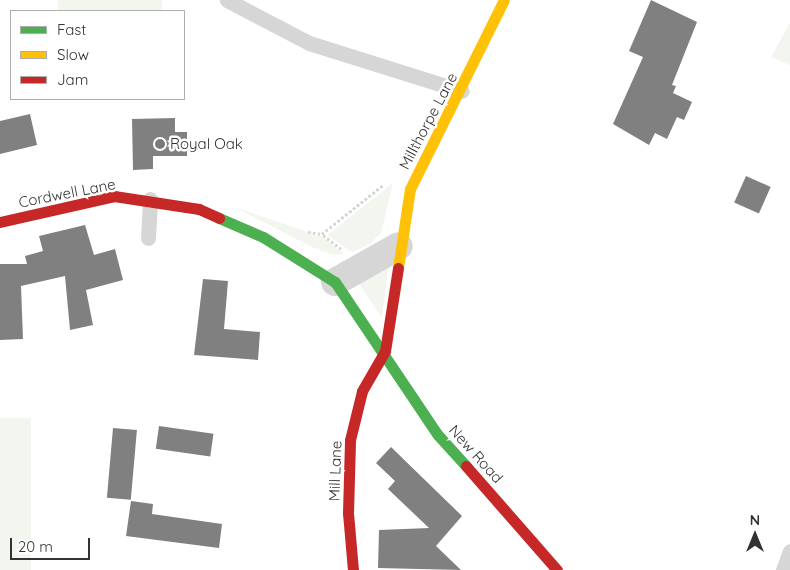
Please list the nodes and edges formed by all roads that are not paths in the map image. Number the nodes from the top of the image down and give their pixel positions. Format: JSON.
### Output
{"nodes":[{"id":1,"x":227,"y":0,"type":"edge"},
{"id":2,"x":504,"y":0,"type":"edge"},
{"id":3,"x":462,"y":91,"type":"junction"},
{"id":4,"x":150,"y":199,"type":"junction"},
{"id":5,"x":0,"y":222,"type":"edge"},
{"id":6,"x":148,"y":238,"type":"dead end"},
{"id":7,"x":399,"y":246,"type":"junction"},
{"id":8,"x":335,"y":282,"type":"junction"},
{"id":9,"x":385,"y":351,"type":"junction"},
{"id":10,"x":790,"y":551,"type":"edge"},
{"id":11,"x":353,"y":570,"type":"edge"},
{"id":12,"x":557,"y":570,"type":"edge"},
{"id":13,"x":783,"y":570,"type":"edge"}],
"edges":[{"from":1,"to":3,"type":"lane"},
{"from":2,"to":3,"type":"main road","name":"Millthorpe Lane"},
{"from":3,"to":7,"type":"main road","name":"Millthorpe Lane"},
{"from":4,"to":5,"type":"main road","name":"Cordwell Lane"},
{"from":4,"to":6,"type":"lane"},
{"from":4,"to":8,"type":"main road","name":"Cordwell Lane"},
{"from":7,"to":8,"type":"street"},
{"from":7,"to":9,"type":"main road","name":"Millthorpe Lane"},
{"from":8,"to":9,"type":"main road","name":"Cordwell Lane"},
{"from":9,"to":11,"type":"main road","name":"Mill Lane"},
{"from":9,"to":12,"type":"main road","name":"New Road"},
{"from":10,"to":13,"type":"lane"}]}
